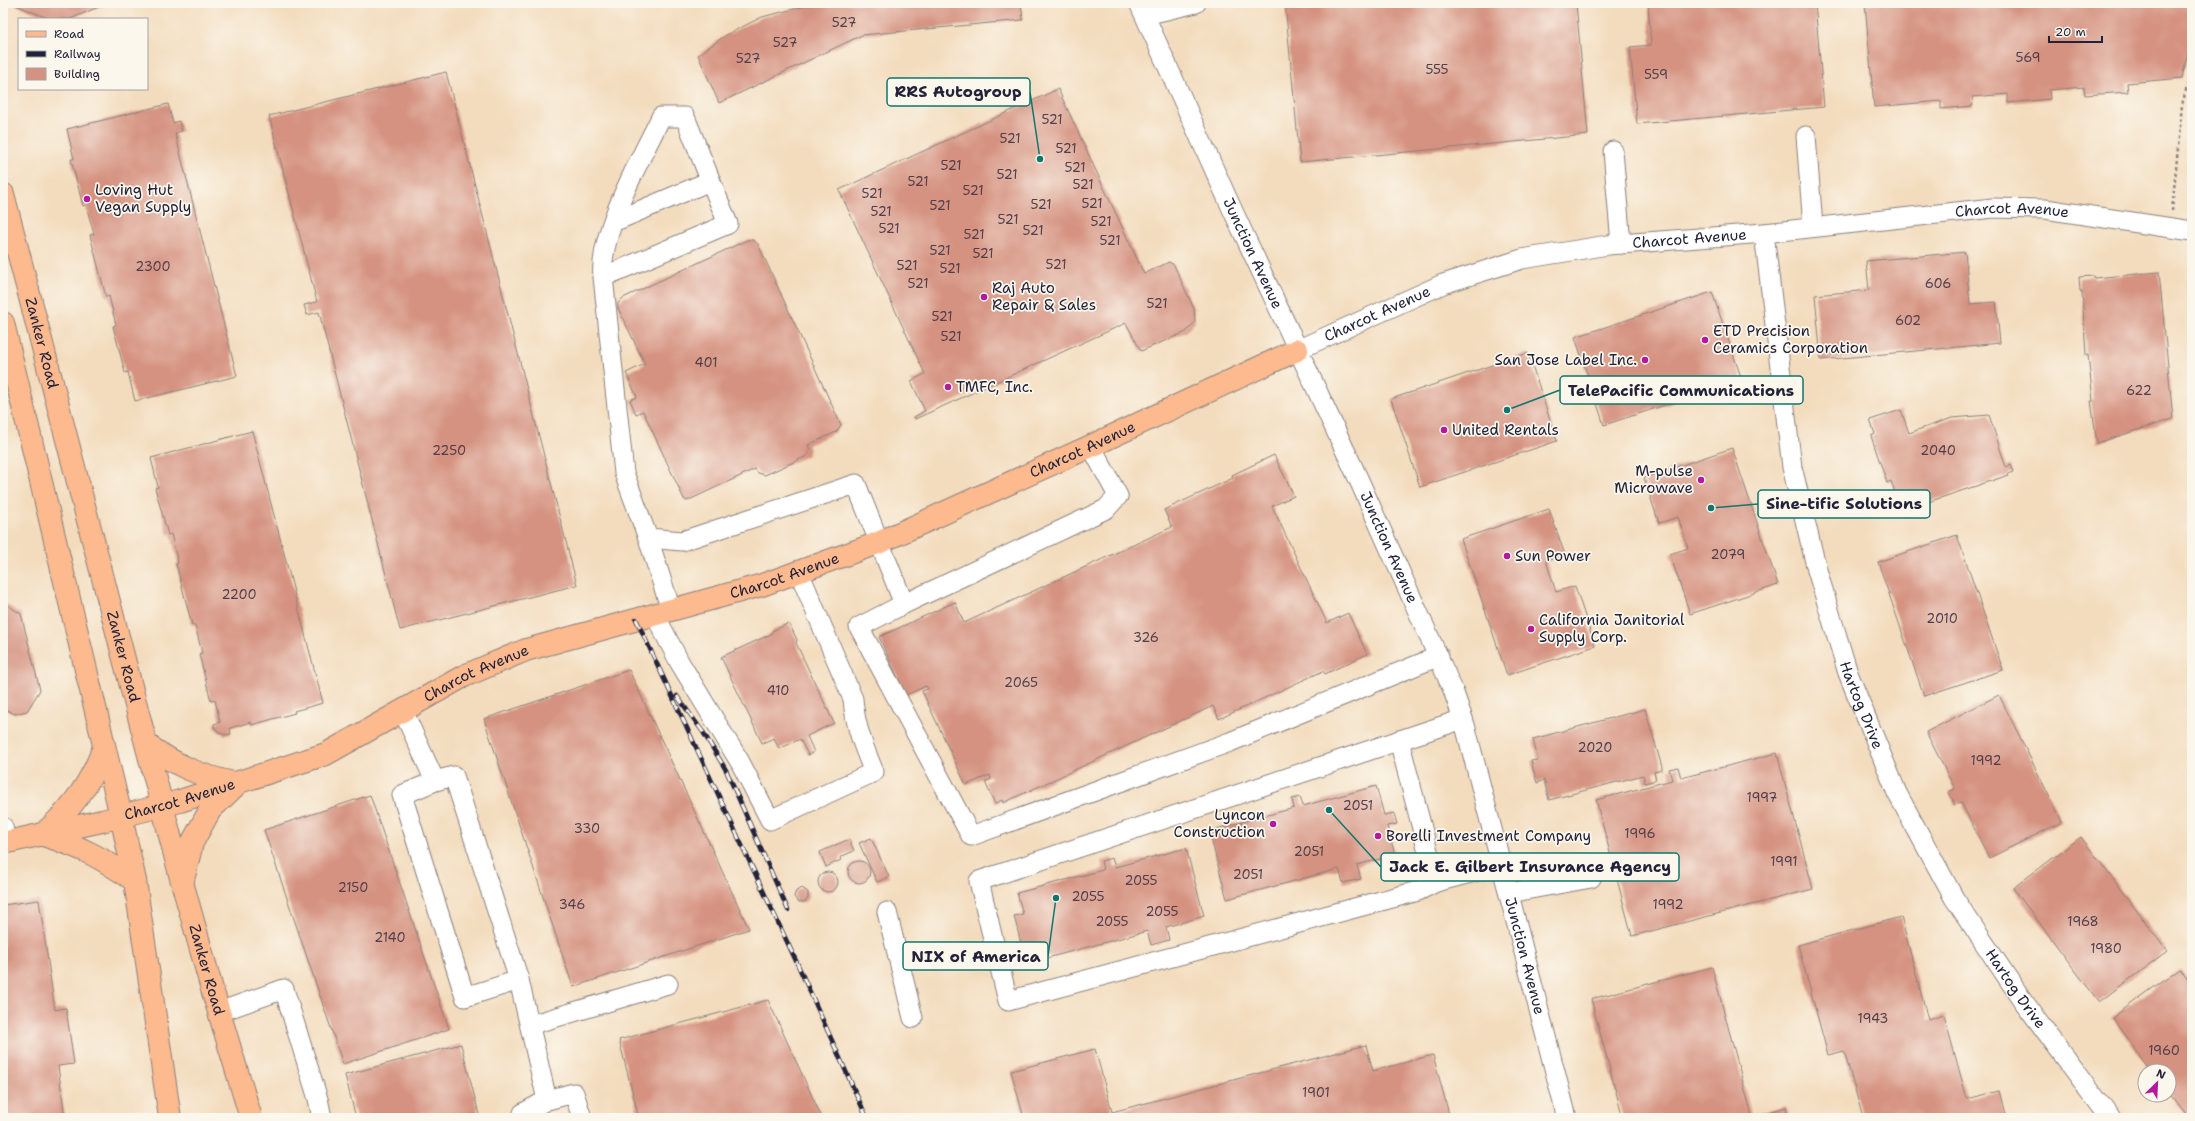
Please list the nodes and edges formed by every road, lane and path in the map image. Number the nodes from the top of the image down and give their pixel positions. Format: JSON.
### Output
{"nodes":[{"id":1,"x":1196,"y":3,"type":"edge"},
{"id":2,"x":1142,"y":9,"type":"edge"},
{"id":3,"x":2192,"y":68,"type":"edge"},
{"id":4,"x":1806,"y":136,"type":"dead end"},
{"id":5,"x":1613,"y":151,"type":"dead end"},
{"id":6,"x":710,"y":180,"type":"junction"},
{"id":7,"x":3,"y":194,"type":"edge"},
{"id":8,"x":613,"y":222,"type":"junction"},
{"id":9,"x":1813,"y":227,"type":"junction"},
{"id":10,"x":2183,"y":230,"type":"edge"},
{"id":11,"x":1764,"y":233,"type":"junction"},
{"id":12,"x":1621,"y":244,"type":"junction"},
{"id":13,"x":603,"y":276,"type":"junction"},
{"id":14,"x":3,"y":323,"type":"edge"},
{"id":15,"x":1297,"y":350,"type":"junction"},
{"id":16,"x":1091,"y":446,"type":"junction"},
{"id":17,"x":648,"y":538,"type":"junction"},
{"id":18,"x":878,"y":543,"type":"junction"},
{"id":19,"x":799,"y":572,"type":"junction"},
{"id":20,"x":904,"y":604,"type":"junction"},
{"id":21,"x":663,"y":612,"type":"junction"},
{"id":22,"x":1439,"y":656,"type":"junction"},
{"id":23,"x":402,"y":711,"type":"junction"},
{"id":24,"x":1463,"y":719,"type":"junction"},
{"id":25,"x":1399,"y":740,"type":"junction"},
{"id":26,"x":147,"y":745,"type":"junction"},
{"id":27,"x":104,"y":747,"type":"junction"},
{"id":28,"x":435,"y":781,"type":"junction"},
{"id":29,"x":237,"y":784,"type":"junction"},
{"id":30,"x":162,"y":806,"type":"junction"},
{"id":31,"x":121,"y":816,"type":"junction"},
{"id":32,"x":42,"y":835,"type":"junction"},
{"id":33,"x":4,"y":837,"type":"edge"},
{"id":34,"x":1501,"y":865,"type":"junction"},
{"id":35,"x":1590,"y":878,"type":"dead end"},
{"id":36,"x":135,"y":881,"type":"junction"},
{"id":37,"x":182,"y":882,"type":"junction"},
{"id":38,"x":1436,"y":882,"type":"junction"},
{"id":39,"x":1509,"y":893,"type":"junction"},
{"id":40,"x":887,"y":912,"type":"dead end"},
{"id":41,"x":519,"y":980,"type":"junction"},
{"id":42,"x":668,"y":984,"type":"dead end"},
{"id":43,"x":219,"y":1012,"type":"junction"},
{"id":44,"x":914,"y":1018,"type":"dead end"},
{"id":45,"x":530,"y":1025,"type":"junction"},
{"id":46,"x":548,"y":1100,"type":"junction"},
{"id":47,"x":170,"y":1118,"type":"edge"},
{"id":48,"x":251,"y":1118,"type":"edge"},
{"id":49,"x":322,"y":1118,"type":"edge"},
{"id":50,"x":524,"y":1118,"type":"edge"},
{"id":51,"x":582,"y":1118,"type":"edge"},
{"id":52,"x":1567,"y":1118,"type":"edge"},
{"id":53,"x":2110,"y":1118,"type":"edge"}],
"edges":[{"from":1,"to":2,"type":"street"},
{"from":2,"to":15,"type":"street","name":"Junction Avenue"},
{"from":3,"to":10,"type":"path"},
{"from":4,"to":9,"type":"street"},
{"from":5,"to":12,"type":"street"},
{"from":6,"to":8,"type":"street"},
{"from":6,"to":8,"type":"street"},
{"from":6,"to":13,"type":"street"},
{"from":7,"to":26,"type":"main road","name":"Zanker Road"},
{"from":8,"to":13,"type":"street"},
{"from":9,"to":10,"type":"street","name":"Charcot Avenue"},
{"from":9,"to":11,"type":"street","name":"Charcot Avenue"},
{"from":11,"to":12,"type":"street","name":"Charcot Avenue"},
{"from":11,"to":53,"type":"street","name":"Hartog Drive"},
{"from":12,"to":15,"type":"street","name":"Charcot Avenue"},
{"from":13,"to":17,"type":"street"},
{"from":14,"to":27,"type":"main road","name":"Zanker Road"},
{"from":15,"to":16,"type":"main road","name":"Charcot Avenue"},
{"from":15,"to":22,"type":"street","name":"Junction Avenue"},
{"from":16,"to":18,"type":"main road","name":"Charcot Avenue"},
{"from":16,"to":20,"type":"street"},
{"from":17,"to":18,"type":"street"},
{"from":17,"to":21,"type":"street"},
{"from":18,"to":19,"type":"main road","name":"Charcot Avenue"},
{"from":18,"to":20,"type":"street"},
{"from":19,"to":21,"type":"main road","name":"Charcot Avenue"},
{"from":19,"to":21,"type":"street"},
{"from":20,"to":22,"type":"street"},
{"from":21,"to":23,"type":"main road","name":"Charcot Avenue"},
{"from":22,"to":24,"type":"street","name":"Junction Avenue"},
{"from":23,"to":28,"type":"street"},
{"from":23,"to":29,"type":"main road","name":"Charcot Avenue"},
{"from":24,"to":25,"type":"street"},
{"from":24,"to":34,"type":"street","name":"Junction Avenue"},
{"from":25,"to":38,"type":"street"},
{"from":25,"to":38,"type":"street"},
{"from":26,"to":29,"type":"main road"},
{"from":26,"to":30,"type":"main road","name":"Zanker Road"},
{"from":27,"to":31,"type":"main road","name":"Zanker Road"},
{"from":27,"to":32,"type":"main road"},
{"from":28,"to":41,"type":"street"},
{"from":28,"to":41,"type":"street"},
{"from":29,"to":30,"type":"main road","name":"Charcot Avenue"},
{"from":29,"to":37,"type":"main road"},
{"from":30,"to":31,"type":"main road","name":"Charcot Avenue"},
{"from":30,"to":37,"type":"main road","name":"Zanker Road"},
{"from":31,"to":32,"type":"main road","name":"Charcot Avenue"},
{"from":31,"to":36,"type":"main road","name":"Zanker Road"},
{"from":32,"to":33,"type":"main road","name":"Charcot Avenue"},
{"from":32,"to":36,"type":"main road"},
{"from":34,"to":38,"type":"street"},
{"from":34,"to":39,"type":"street","name":"Junction Avenue"},
{"from":35,"to":39,"type":"street"},
{"from":36,"to":47,"type":"main road","name":"Zanker Road"},
{"from":37,"to":43,"type":"main road","name":"Zanker Road"},
{"from":39,"to":52,"type":"street","name":"Junction Avenue"},
{"from":40,"to":44,"type":"street"},
{"from":41,"to":45,"type":"street"},
{"from":42,"to":45,"type":"street"},
{"from":43,"to":48,"type":"main road","name":"Zanker Road"},
{"from":43,"to":49,"type":"street"},
{"from":45,"to":46,"type":"street"},
{"from":46,"to":50,"type":"street"},
{"from":46,"to":51,"type":"street"}]}
